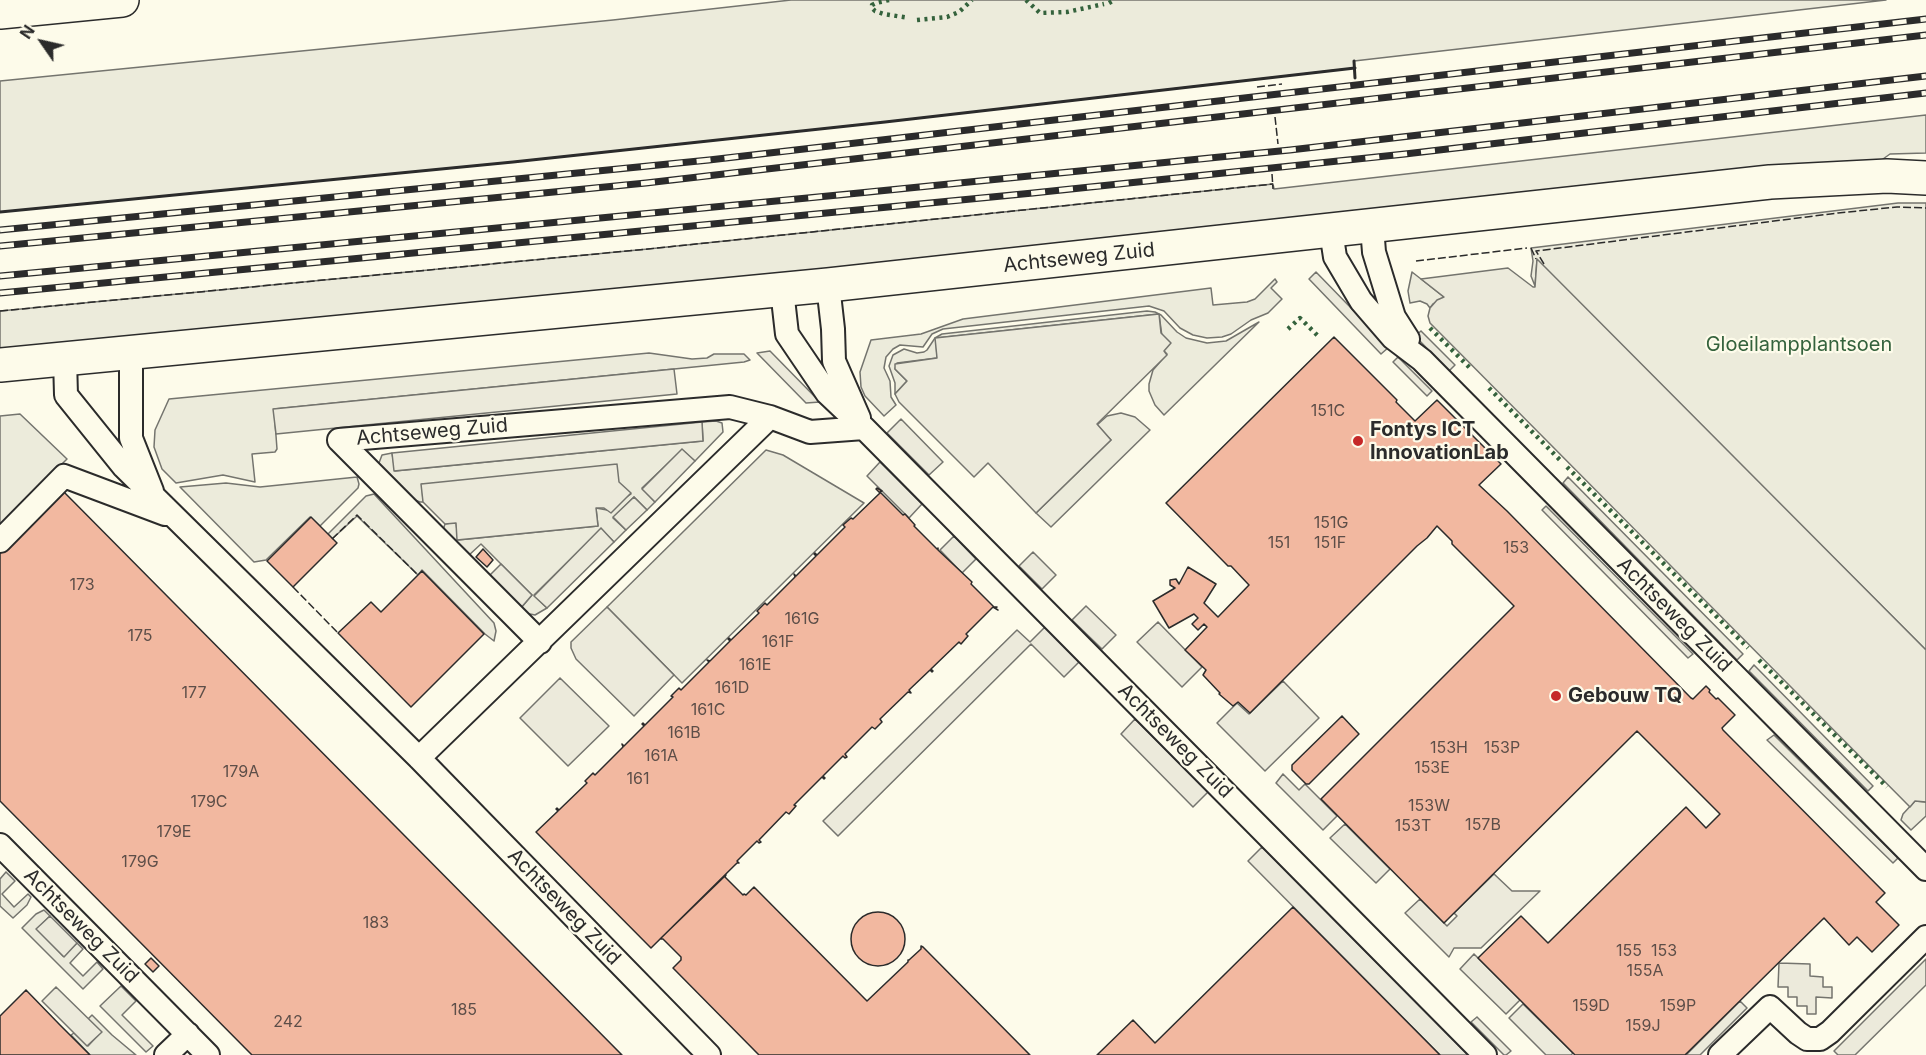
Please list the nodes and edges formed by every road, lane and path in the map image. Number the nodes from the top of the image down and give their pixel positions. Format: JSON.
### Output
{"nodes":[{"id":1,"x":123,"y":0,"type":"edge"},
{"id":2,"x":0,"y":12,"type":"edge"},
{"id":3,"x":1926,"y":178,"type":"edge"},
{"id":4,"x":1372,"y":227,"type":"junction"},
{"id":5,"x":1330,"y":231,"type":"junction"},
{"id":6,"x":828,"y":285,"type":"junction"},
{"id":7,"x":782,"y":290,"type":"junction"},
{"id":8,"x":131,"y":353,"type":"junction"},
{"id":9,"x":65,"y":359,"type":"junction"},
{"id":10,"x":1422,"y":360,"type":"junction"},
{"id":11,"x":0,"y":365,"type":"edge"},
{"id":12,"x":770,"y":417,"type":"junction"},
{"id":13,"x":864,"y":428,"type":"junction"},
{"id":14,"x":156,"y":500,"type":"junction"},
{"id":15,"x":172,"y":517,"type":"junction"},
{"id":16,"x":0,"y":541,"type":"edge"},
{"id":17,"x":540,"y":642,"type":"junction"},
{"id":18,"x":419,"y":758,"type":"junction"},
{"id":19,"x":0,"y":844,"type":"edge"},
{"id":20,"x":1926,"y":869,"type":"edge"},
{"id":21,"x":1926,"y":937,"type":"edge"},
{"id":22,"x":188,"y":1034,"type":"junction"},
{"id":23,"x":166,"y":1055,"type":"edge"},
{"id":24,"x":208,"y":1055,"type":"edge"},
{"id":25,"x":709,"y":1055,"type":"edge"},
{"id":26,"x":1485,"y":1055,"type":"edge"},
{"id":27,"x":1720,"y":1055,"type":"edge"}],
"edges":[{"from":1,"to":2,"type":"street"},
{"from":3,"to":4,"type":"street","name":"Achtseweg Zuid"},
{"from":4,"to":5,"type":"street","name":"Achtseweg Zuid"},
{"from":4,"to":10,"type":"street","name":"Achtseweg Zuid"},
{"from":5,"to":6,"type":"street","name":"Achtseweg Zuid"},
{"from":5,"to":10,"type":"street","name":"Achtseweg Zuid"},
{"from":6,"to":7,"type":"street","name":"Achtseweg Zuid"},
{"from":6,"to":13,"type":"street","name":"Achtseweg Zuid"},
{"from":7,"to":8,"type":"street","name":"Achtseweg Zuid"},
{"from":7,"to":13,"type":"street","name":"Achtseweg Zuid"},
{"from":8,"to":9,"type":"street","name":"Achtseweg Zuid"},
{"from":8,"to":14,"type":"street","name":"Achtseweg Zuid"},
{"from":9,"to":11,"type":"street","name":"Achtseweg Zuid"},
{"from":9,"to":14,"type":"street","name":"Achtseweg Zuid"},
{"from":10,"to":20,"type":"street","name":"Achtseweg Zuid"},
{"from":12,"to":13,"type":"street","name":"Achtseweg Zuid"},
{"from":12,"to":17,"type":"street"},
{"from":12,"to":17,"type":"street","name":"Achtseweg Zuid"},
{"from":13,"to":26,"type":"street","name":"Achtseweg Zuid"},
{"from":14,"to":15,"type":"street","name":"Achtseweg Zuid"},
{"from":15,"to":16,"type":"street","name":"Achtseweg Zuid"},
{"from":15,"to":18,"type":"street","name":"Achtseweg Zuid"},
{"from":17,"to":18,"type":"street"},
{"from":18,"to":25,"type":"street","name":"Achtseweg Zuid"},
{"from":19,"to":22,"type":"street","name":"Achtseweg Zuid"},
{"from":21,"to":27,"type":"street"},
{"from":22,"to":23,"type":"street"},
{"from":22,"to":24,"type":"street","name":"Achtseweg Zuid"}]}
